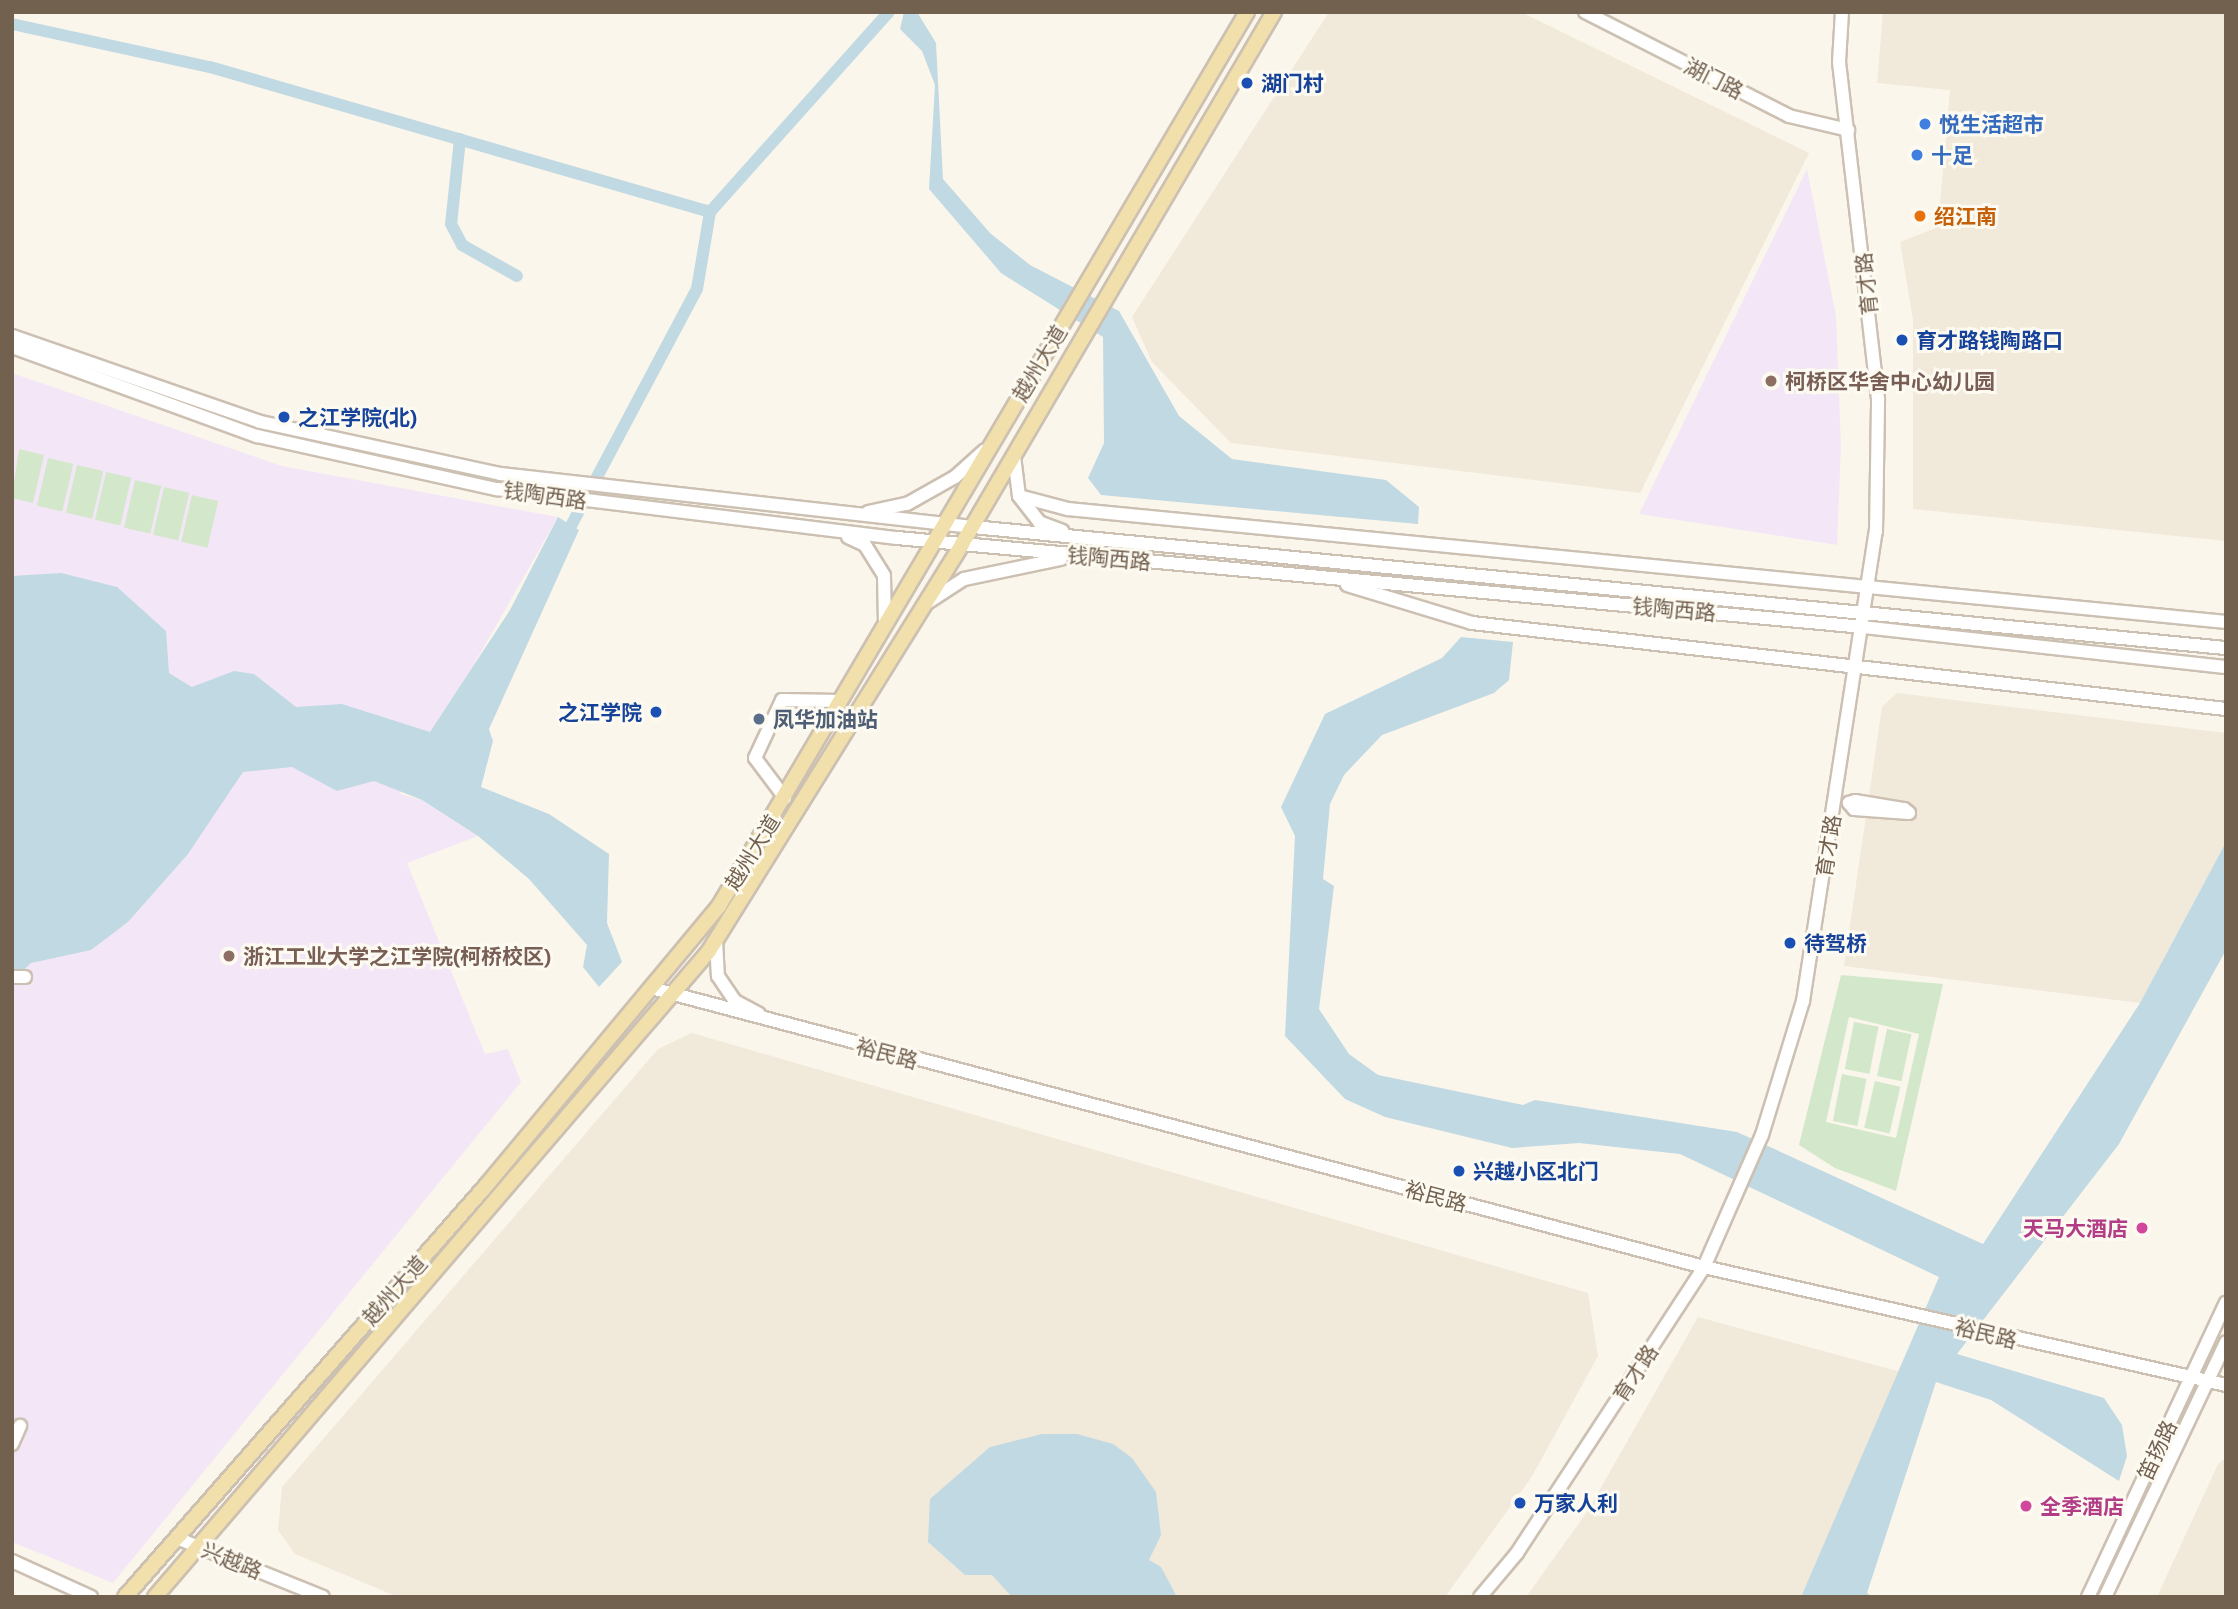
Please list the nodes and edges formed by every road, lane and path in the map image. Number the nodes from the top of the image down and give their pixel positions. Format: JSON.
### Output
{"nodes":[{"id":1,"x":1247,"y":12,"type":"edge"},
{"id":2,"x":1274,"y":12,"type":"edge"},
{"id":3,"x":1585,"y":12,"type":"edge"},
{"id":4,"x":1842,"y":12,"type":"edge"},
{"id":5,"x":1848,"y":130,"type":"junction"},
{"id":6,"x":12,"y":336,"type":"edge"},
{"id":7,"x":12,"y":347,"type":"edge"},
{"id":8,"x":991,"y":445,"type":"junction"},
{"id":9,"x":1014,"y":456,"type":"junction"},
{"id":10,"x":1019,"y":496,"type":"junction"},
{"id":11,"x":858,"y":514,"type":"junction"},
{"id":12,"x":944,"y":524,"type":"junction"},
{"id":13,"x":973,"y":527,"type":"junction"},
{"id":14,"x":835,"y":531,"type":"junction"},
{"id":15,"x":1079,"y":537,"type":"junction"},
{"id":16,"x":930,"y":541,"type":"junction"},
{"id":17,"x":962,"y":544,"type":"junction"},
{"id":18,"x":1096,"y":556,"type":"junction"},
{"id":19,"x":1320,"y":577,"type":"junction"},
{"id":20,"x":1868,"y":587,"type":"junction"},
{"id":21,"x":927,"y":603,"type":"junction"},
{"id":22,"x":1864,"y":608,"type":"junction"},
{"id":23,"x":884,"y":622,"type":"junction"},
{"id":24,"x":2226,"y":622,"type":"edge"},
{"id":25,"x":1863,"y":627,"type":"junction"},
{"id":26,"x":2226,"y":648,"type":"edge"},
{"id":27,"x":1856,"y":665,"type":"junction"},
{"id":28,"x":2226,"y":667,"type":"edge"},
{"id":29,"x":840,"y":701,"type":"junction"},
{"id":30,"x":2226,"y":709,"type":"edge"},
{"id":31,"x":785,"y":798,"type":"junction"},
{"id":32,"x":1835,"y":801,"type":"junction"},
{"id":33,"x":1849,"y":803,"type":"dead end"},
{"id":34,"x":716,"y":940,"type":"junction"},
{"id":35,"x":651,"y":988,"type":"junction"},
{"id":36,"x":672,"y":997,"type":"junction"},
{"id":37,"x":781,"y":1025,"type":"junction"},
{"id":38,"x":1704,"y":1267,"type":"junction"},
{"id":39,"x":2226,"y":1303,"type":"edge"},
{"id":40,"x":2226,"y":1342,"type":"edge"},
{"id":41,"x":2191,"y":1377,"type":"junction"},
{"id":42,"x":2207,"y":1381,"type":"junction"},
{"id":43,"x":2226,"y":1385,"type":"edge"},
{"id":44,"x":19,"y":1426,"type":"dead end"},
{"id":45,"x":12,"y":1444,"type":"edge"},
{"id":46,"x":179,"y":1539,"type":"junction"},
{"id":47,"x":200,"y":1547,"type":"junction"},
{"id":48,"x":12,"y":1561,"type":"edge"},
{"id":49,"x":91,"y":1597,"type":"edge"},
{"id":50,"x":125,"y":1597,"type":"edge"},
{"id":51,"x":155,"y":1597,"type":"edge"},
{"id":52,"x":323,"y":1597,"type":"edge"},
{"id":53,"x":1480,"y":1597,"type":"edge"},
{"id":54,"x":2088,"y":1597,"type":"edge"},
{"id":55,"x":2105,"y":1597,"type":"edge"}],
"edges":[{"from":1,"to":8,"type":"main road","name":"越州大道"},
{"from":2,"to":9,"type":"main road","name":"越州大道"},
{"from":3,"to":5,"type":"street","name":"湖门路"},
{"from":4,"to":5,"type":"street","name":"育才路"},
{"from":5,"to":20,"type":"street","name":"育才路"},
{"from":6,"to":11,"type":"street","name":"钱陶西路"},
{"from":7,"to":14,"type":"street","name":"钱陶西路"},
{"from":8,"to":11,"type":"street"},
{"from":8,"to":12,"type":"main road","name":"越州大道"},
{"from":9,"to":10,"type":"street"},
{"from":9,"to":13,"type":"main road","name":"越州大道"},
{"from":10,"to":15,"type":"street"},
{"from":10,"to":20,"type":"street"},
{"from":11,"to":12,"type":"street","name":"钱陶西路"},
{"from":12,"to":13,"type":"street","name":"钱陶西路"},
{"from":12,"to":16,"type":"main road","name":"越州大道"},
{"from":13,"to":15,"type":"street","name":"钱陶西路"},
{"from":13,"to":17,"type":"main road","name":"越州大道"},
{"from":14,"to":16,"type":"street","name":"钱陶西路"},
{"from":14,"to":23,"type":"street"},
{"from":15,"to":22,"type":"street","name":"钱陶西路"},
{"from":16,"to":17,"type":"street","name":"钱陶西路"},
{"from":16,"to":23,"type":"main road","name":"越州大道"},
{"from":17,"to":18,"type":"street","name":"钱陶西路"},
{"from":17,"to":21,"type":"main road","name":"越州大道"},
{"from":18,"to":19,"type":"street","name":"钱陶西路"},
{"from":18,"to":21,"type":"street"},
{"from":19,"to":25,"type":"street","name":"钱陶西路"},
{"from":19,"to":27,"type":"street"},
{"from":20,"to":22,"type":"street","name":"育才路"},
{"from":20,"to":24,"type":"street"},
{"from":21,"to":34,"type":"main road","name":"越州大道"},
{"from":22,"to":25,"type":"street","name":"育才路"},
{"from":22,"to":26,"type":"street","name":"钱陶西路"},
{"from":23,"to":29,"type":"main road","name":"越州大道"},
{"from":25,"to":27,"type":"street","name":"育才路"},
{"from":25,"to":28,"type":"street","name":"钱陶西路"},
{"from":27,"to":30,"type":"street"},
{"from":27,"to":32,"type":"street","name":"育才路"},
{"from":29,"to":31,"type":"main road","name":"越州大道"},
{"from":29,"to":31,"type":"street"},
{"from":31,"to":35,"type":"main road","name":"越州大道"},
{"from":32,"to":33,"type":"street"},
{"from":32,"to":38,"type":"street","name":"育才路"},
{"from":34,"to":36,"type":"main road","name":"越州大道"},
{"from":34,"to":37,"type":"street"},
{"from":35,"to":36,"type":"street","name":"裕民路"},
{"from":35,"to":46,"type":"main road","name":"越州大道"},
{"from":36,"to":37,"type":"street","name":"裕民路"},
{"from":36,"to":47,"type":"main road","name":"越州大道"},
{"from":37,"to":38,"type":"street","name":"裕民路"},
{"from":38,"to":41,"type":"street","name":"裕民路"},
{"from":38,"to":53,"type":"street","name":"育才路"},
{"from":39,"to":41,"type":"street","name":"笛扬路"},
{"from":40,"to":42,"type":"street","name":"笛扬路"},
{"from":41,"to":42,"type":"street","name":"裕民路"},
{"from":41,"to":54,"type":"street","name":"笛扬路"},
{"from":42,"to":43,"type":"street","name":"裕民路"},
{"from":42,"to":55,"type":"street","name":"笛扬路"},
{"from":44,"to":45,"type":"street"},
{"from":46,"to":47,"type":"street","name":"兴越路"},
{"from":46,"to":50,"type":"main road","name":"越州大道"},
{"from":47,"to":51,"type":"main road","name":"越州大道"},
{"from":47,"to":52,"type":"street","name":"兴越路"},
{"from":48,"to":49,"type":"street"}]}
